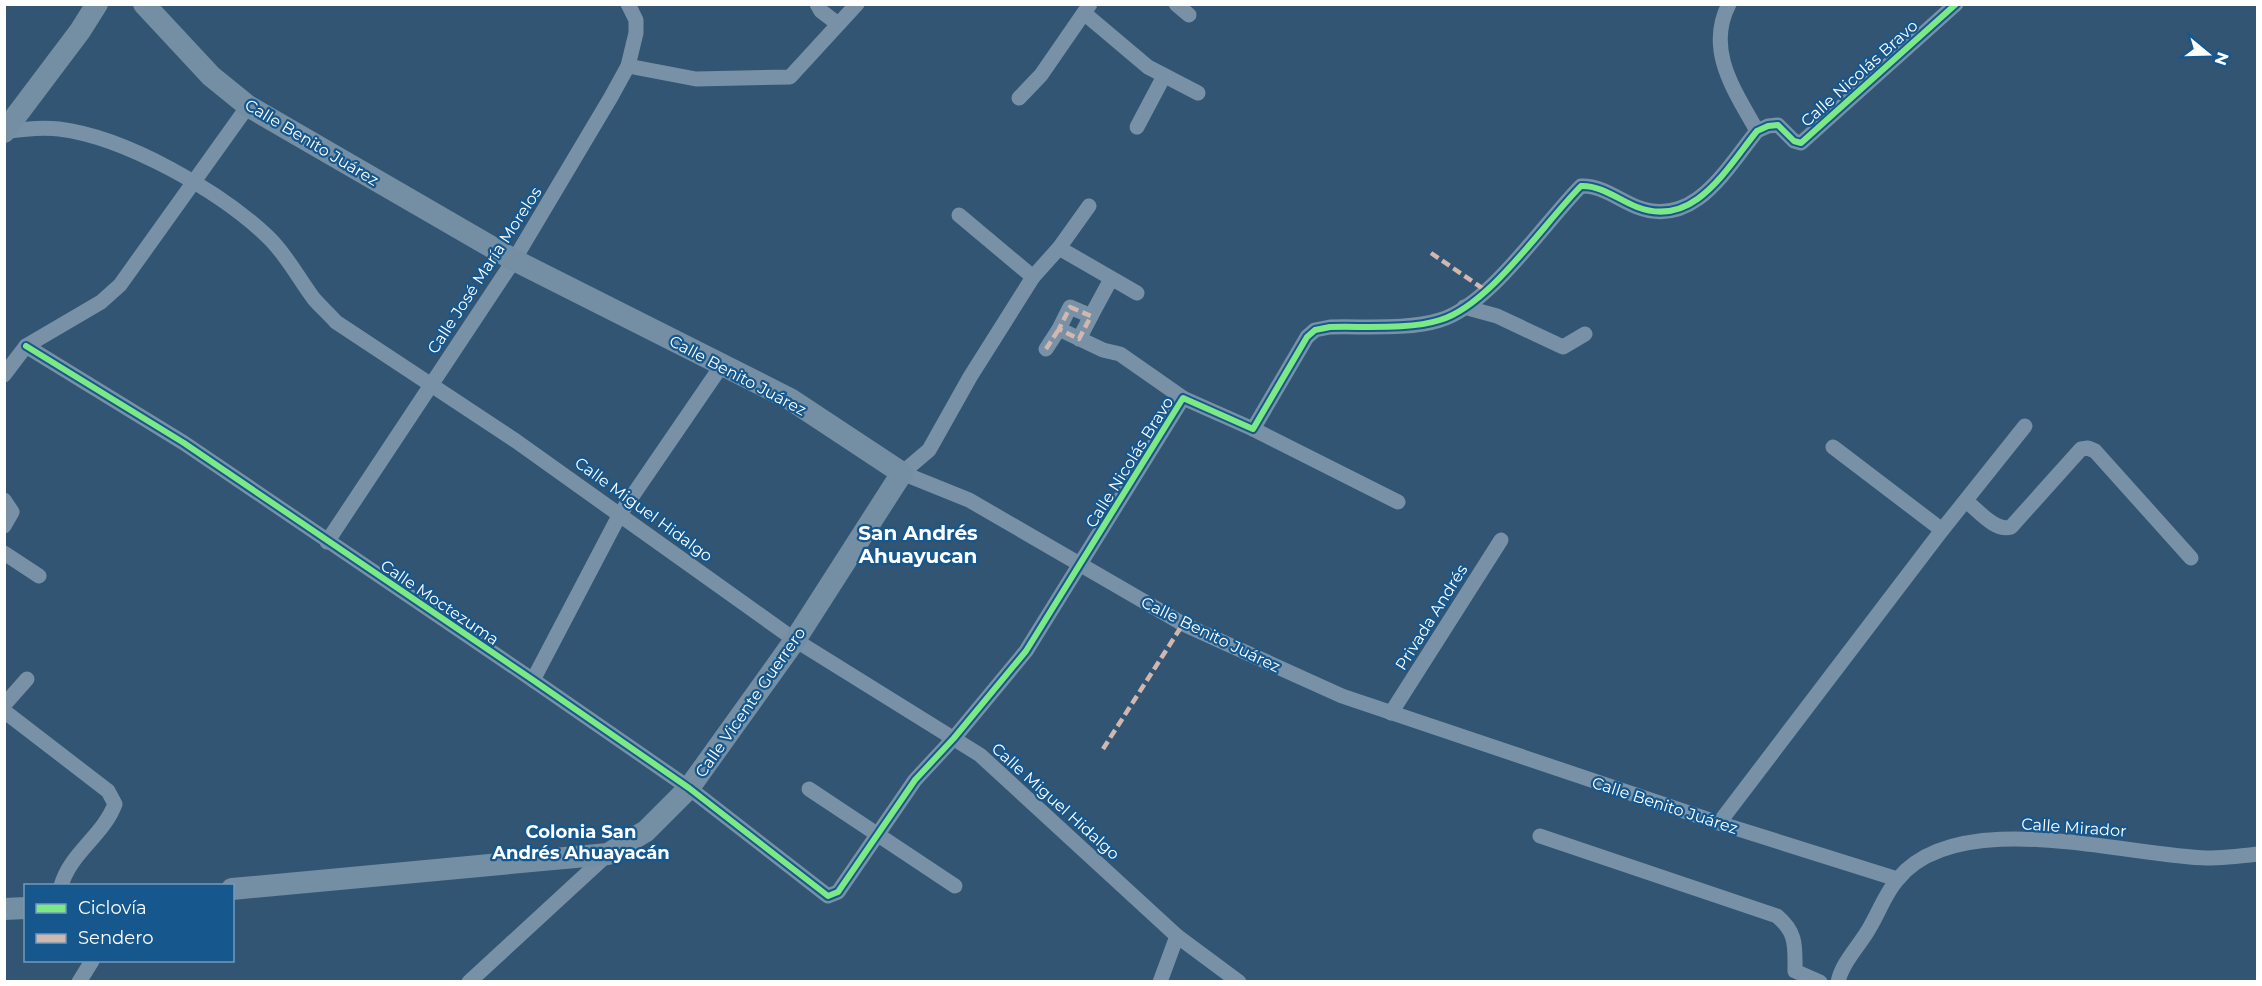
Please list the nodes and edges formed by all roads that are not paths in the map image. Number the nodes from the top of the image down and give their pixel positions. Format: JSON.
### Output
{"nodes":[{"id":1,"x":144,"y":4,"type":"edge"},
{"id":2,"x":628,"y":4,"type":"edge"},
{"id":3,"x":817,"y":4,"type":"edge"},
{"id":4,"x":857,"y":4,"type":"edge"},
{"id":5,"x":1176,"y":4,"type":"edge"},
{"id":6,"x":1729,"y":4,"type":"edge"},
{"id":7,"x":1956,"y":4,"type":"edge"},
{"id":8,"x":94,"y":5,"type":"edge"},
{"id":9,"x":1087,"y":9,"type":"edge"},
{"id":10,"x":1189,"y":15,"type":"dead end"},
{"id":11,"x":838,"y":24,"type":"junction"},
{"id":12,"x":628,"y":66,"type":"junction"},
{"id":13,"x":1164,"y":76,"type":"junction"},
{"id":14,"x":1198,"y":93,"type":"dead end"},
{"id":15,"x":1019,"y":98,"type":"dead end"},
{"id":16,"x":248,"y":105,"type":"junction"},
{"id":17,"x":1137,"y":127,"type":"dead end"},
{"id":18,"x":1756,"y":131,"type":"junction"},
{"id":19,"x":5,"y":132,"type":"edge"},
{"id":20,"x":195,"y":183,"type":"junction"},
{"id":21,"x":1089,"y":206,"type":"dead end"},
{"id":22,"x":959,"y":215,"type":"dead end"},
{"id":23,"x":1059,"y":248,"type":"junction"},
{"id":24,"x":514,"y":260,"type":"junction"},
{"id":25,"x":1033,"y":277,"type":"junction"},
{"id":26,"x":1111,"y":279,"type":"junction"},
{"id":27,"x":1137,"y":293,"type":"dead end"},
{"id":28,"x":1464,"y":307,"type":"junction"},
{"id":29,"x":1091,"y":316,"type":"junction"},
{"id":30,"x":1059,"y":329,"type":"junction"},
{"id":31,"x":1586,"y":334,"type":"dead end"},
{"id":32,"x":1079,"y":339,"type":"junction"},
{"id":33,"x":26,"y":346,"type":"junction"},
{"id":34,"x":1046,"y":348,"type":"dead end"},
{"id":35,"x":722,"y":365,"type":"junction"},
{"id":36,"x":4,"y":375,"type":"edge"},
{"id":37,"x":430,"y":384,"type":"junction"},
{"id":38,"x":1183,"y":398,"type":"junction"},
{"id":39,"x":2025,"y":426,"type":"dead end"},
{"id":40,"x":1253,"y":429,"type":"junction"},
{"id":41,"x":1833,"y":447,"type":"dead end"},
{"id":42,"x":902,"y":473,"type":"junction"},
{"id":43,"x":4,"y":500,"type":"edge"},
{"id":44,"x":1966,"y":501,"type":"junction"},
{"id":45,"x":1398,"y":502,"type":"dead end"},
{"id":46,"x":620,"y":514,"type":"junction"},
{"id":47,"x":4,"y":526,"type":"edge"},
{"id":48,"x":1942,"y":530,"type":"junction"},
{"id":49,"x":1501,"y":540,"type":"dead end"},
{"id":50,"x":327,"y":542,"type":"junction"},
{"id":51,"x":4,"y":553,"type":"edge"},
{"id":52,"x":2191,"y":558,"type":"dead end"},
{"id":53,"x":1082,"y":563,"type":"junction"},
{"id":54,"x":39,"y":576,"type":"dead end"},
{"id":55,"x":795,"y":640,"type":"junction"},
{"id":56,"x":27,"y":679,"type":"dead end"},
{"id":57,"x":533,"y":680,"type":"junction"},
{"id":58,"x":4,"y":705,"type":"edge"},
{"id":59,"x":4,"y":711,"type":"edge"},
{"id":60,"x":1391,"y":713,"type":"junction"},
{"id":61,"x":954,"y":738,"type":"junction"},
{"id":62,"x":689,"y":788,"type":"junction"},
{"id":63,"x":809,"y":789,"type":"dead end"},
{"id":64,"x":1719,"y":823,"type":"junction"},
{"id":65,"x":877,"y":836,"type":"junction"},
{"id":66,"x":1540,"y":836,"type":"dead end"},
{"id":67,"x":608,"y":854,"type":"junction"},
{"id":68,"x":2258,"y":854,"type":"edge"},
{"id":69,"x":1897,"y":879,"type":"junction"},
{"id":70,"x":61,"y":884,"type":"edge"},
{"id":71,"x":955,"y":886,"type":"dead end"},
{"id":72,"x":234,"y":889,"type":"edge"},
{"id":73,"x":828,"y":896,"type":"joint"},
{"id":74,"x":24,"y":908,"type":"edge"},
{"id":75,"x":4,"y":909,"type":"edge"},
{"id":76,"x":1177,"y":936,"type":"junction"},
{"id":77,"x":91,"y":962,"type":"edge"},
{"id":78,"x":79,"y":981,"type":"edge"},
{"id":79,"x":469,"y":981,"type":"edge"},
{"id":80,"x":1160,"y":981,"type":"edge"},
{"id":81,"x":1239,"y":981,"type":"edge"},
{"id":82,"x":1820,"y":981,"type":"edge"},
{"id":83,"x":1838,"y":981,"type":"edge"}],
"edges":[{"from":1,"to":16,"type":"street","name":"Calle Benito Juárez"},
{"from":2,"to":12,"type":"street","name":"Calle José María Morelos"},
{"from":3,"to":11,"type":"street"},
{"from":4,"to":11,"type":"street"},
{"from":5,"to":10,"type":"street"},
{"from":6,"to":18,"type":"street"},
{"from":7,"to":18,"type":"street","name":"Calle Nicolás Bravo"},
{"from":8,"to":19,"type":"street"},
{"from":9,"to":13,"type":"street"},
{"from":9,"to":15,"type":"street"},
{"from":11,"to":12,"type":"street"},
{"from":12,"to":24,"type":"street","name":"Calle José María Morelos"},
{"from":13,"to":14,"type":"street"},
{"from":13,"to":17,"type":"street"},
{"from":16,"to":20,"type":"street"},
{"from":16,"to":24,"type":"street","name":"Calle Benito Juárez"},
{"from":18,"to":28,"type":"street"},
{"from":19,"to":20,"type":"street","name":"Calle Miguel Hidalgo"},
{"from":20,"to":33,"type":"street"},
{"from":20,"to":37,"type":"street","name":"Calle Miguel Hidalgo"},
{"from":21,"to":23,"type":"street","name":"Calle Vicente Guerrero"},
{"from":22,"to":25,"type":"street"},
{"from":23,"to":25,"type":"street","name":"Calle Vicente Guerrero"},
{"from":23,"to":26,"type":"street"},
{"from":24,"to":35,"type":"street","name":"Calle Benito Juárez"},
{"from":24,"to":37,"type":"street","name":"Calle José María Morelos"},
{"from":25,"to":42,"type":"street","name":"Calle Vicente Guerrero"},
{"from":26,"to":27,"type":"street"},
{"from":26,"to":29,"type":"street"},
{"from":28,"to":31,"type":"street"},
{"from":28,"to":40,"type":"street"},
{"from":29,"to":30,"type":"street"},
{"from":29,"to":32,"type":"street"},
{"from":30,"to":32,"type":"street"},
{"from":30,"to":34,"type":"street"},
{"from":32,"to":38,"type":"street"},
{"from":33,"to":36,"type":"street"},
{"from":33,"to":50,"type":"street","name":"Calle Moctezuma"},
{"from":35,"to":42,"type":"street","name":"Calle Benito Juárez"},
{"from":35,"to":46,"type":"street"},
{"from":37,"to":46,"type":"street","name":"Calle Miguel Hidalgo"},
{"from":37,"to":50,"type":"street","name":"Calle José María Morelos"},
{"from":38,"to":40,"type":"street","name":"Calle Nicolás Bravo"},
{"from":38,"to":53,"type":"street","name":"Calle Nicolás Bravo"},
{"from":39,"to":44,"type":"street"},
{"from":40,"to":45,"type":"street","name":"Calle Nicolás Bravo"},
{"from":41,"to":48,"type":"street"},
{"from":42,"to":53,"type":"street","name":"Calle Benito Juárez"},
{"from":42,"to":55,"type":"street","name":"Calle Vicente Guerrero"},
{"from":43,"to":47,"type":"street"},
{"from":44,"to":48,"type":"street"},
{"from":44,"to":52,"type":"street"},
{"from":46,"to":55,"type":"street","name":"Calle Miguel Hidalgo"},
{"from":46,"to":57,"type":"street"},
{"from":48,"to":64,"type":"street"},
{"from":49,"to":60,"type":"street","name":"Privada Andrés"},
{"from":50,"to":57,"type":"street","name":"Calle Moctezuma"},
{"from":51,"to":54,"type":"street"},
{"from":53,"to":60,"type":"street","name":"Calle Benito Juárez"},
{"from":53,"to":61,"type":"street","name":"Calle Nicolás Bravo"},
{"from":55,"to":61,"type":"street","name":"Calle Miguel Hidalgo"},
{"from":55,"to":62,"type":"street","name":"Calle Vicente Guerrero"},
{"from":56,"to":58,"type":"street"},
{"from":57,"to":62,"type":"street","name":"Calle Moctezuma"},
{"from":59,"to":70,"type":"street"},
{"from":60,"to":64,"type":"street","name":"Calle Benito Juárez"},
{"from":61,"to":65,"type":"street","name":"Calle Nicolás Bravo"},
{"from":61,"to":76,"type":"street","name":"Calle Miguel Hidalgo"},
{"from":62,"to":67,"type":"street","name":"Calle Vicente Guerrero"},
{"from":62,"to":73,"type":"street","name":"Calle Moctezuma"},
{"from":63,"to":65,"type":"street"},
{"from":64,"to":69,"type":"street","name":"Calle Benito Juárez"},
{"from":65,"to":71,"type":"street"},
{"from":65,"to":73,"type":"street","name":"Calle Nicolás Bravo"},
{"from":66,"to":82,"type":"street"},
{"from":67,"to":72,"type":"street","name":"Calle Vicente Guerrero"},
{"from":67,"to":79,"type":"street"},
{"from":68,"to":69,"type":"street","name":"Calle Mirador"},
{"from":69,"to":83,"type":"street"},
{"from":74,"to":75,"type":"street"},
{"from":76,"to":80,"type":"street"},
{"from":76,"to":81,"type":"street","name":"Calle Miguel Hidalgo"},
{"from":77,"to":78,"type":"street"}]}
